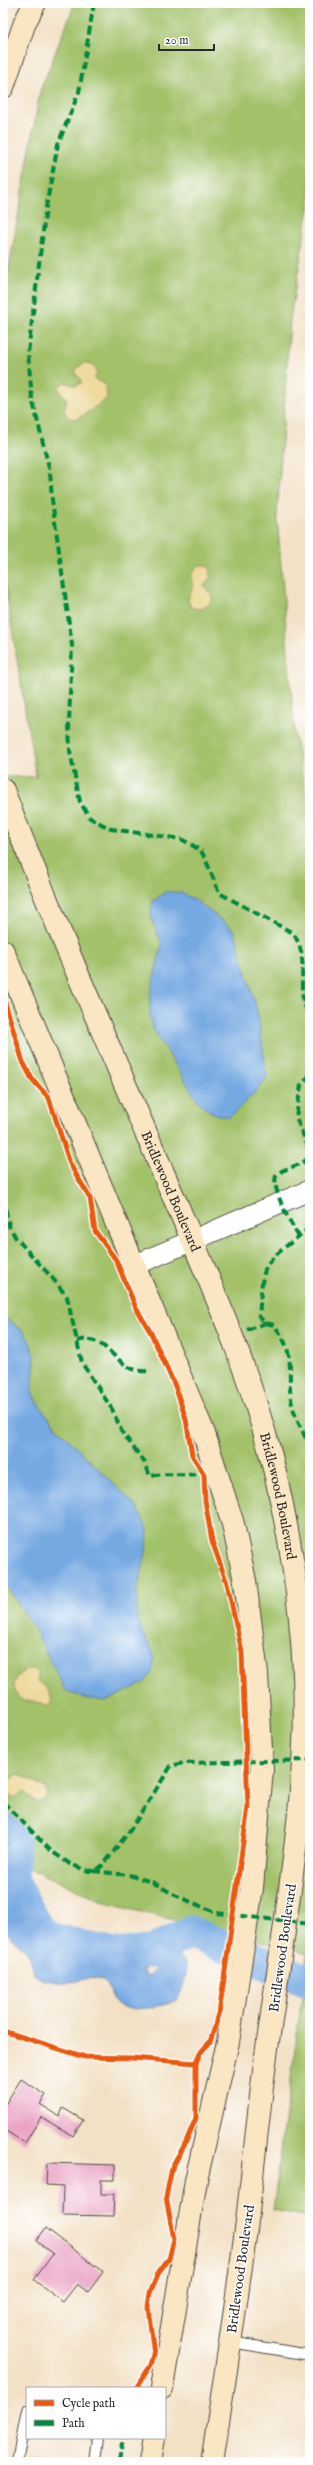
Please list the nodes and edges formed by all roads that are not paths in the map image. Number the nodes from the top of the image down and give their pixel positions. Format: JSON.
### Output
{"nodes":[{"id":1,"x":35,"y":3,"type":"edge"},
{"id":2,"x":3,"y":87,"type":"edge"},
{"id":3,"x":3,"y":790,"type":"edge"},
{"id":4,"x":3,"y":951,"type":"edge"},
{"id":5,"x":310,"y":1190,"type":"edge"},
{"id":6,"x":192,"y":1240,"type":"junction"},
{"id":7,"x":135,"y":1265,"type":"junction"},
{"id":8,"x":230,"y":2342,"type":"junction"},
{"id":9,"x":310,"y":2355,"type":"edge"},
{"id":10,"x":162,"y":2387,"type":"edge"},
{"id":11,"x":26,"y":2415,"type":"edge"},
{"id":12,"x":97,"y":2439,"type":"edge"},
{"id":13,"x":154,"y":2439,"type":"edge"},
{"id":14,"x":17,"y":2462,"type":"edge"},
{"id":15,"x":94,"y":2462,"type":"edge"},
{"id":16,"x":150,"y":2462,"type":"edge"},
{"id":17,"x":212,"y":2462,"type":"edge"}],
"edges":[{"from":1,"to":2,"type":"main road"},
{"from":3,"to":6,"type":"main road","name":"Bridlewood Boulevard"},
{"from":4,"to":7,"type":"main road"},
{"from":5,"to":6,"type":"street"},
{"from":6,"to":7,"type":"street"},
{"from":6,"to":8,"type":"main road","name":"Bridlewood Boulevard"},
{"from":7,"to":10,"type":"main road"},
{"from":8,"to":9,"type":"lane"},
{"from":8,"to":17,"type":"main road","name":"Bridlewood Boulevard"},
{"from":11,"to":14,"type":"lane"},
{"from":12,"to":15,"type":"lane"},
{"from":13,"to":16,"type":"main road"}]}
